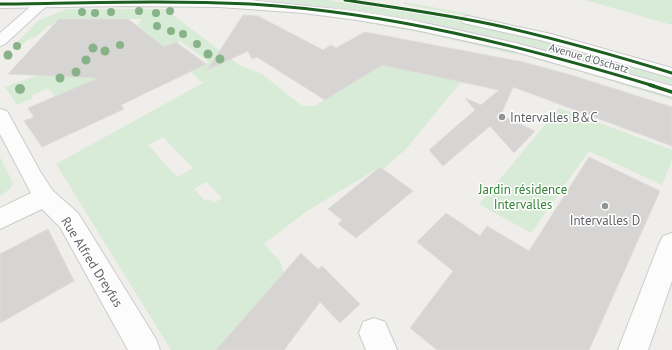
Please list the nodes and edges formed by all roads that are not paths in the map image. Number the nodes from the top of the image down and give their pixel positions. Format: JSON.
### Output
{"nodes":[{"id":1,"x":345,"y":0,"type":"edge"},
{"id":2,"x":44,"y":2,"type":"edge"},
{"id":3,"x":0,"y":4,"type":"edge"},
{"id":4,"x":0,"y":41,"type":"edge"},
{"id":5,"x":672,"y":73,"type":"edge"},
{"id":6,"x":672,"y":92,"type":"edge"},
{"id":7,"x":0,"y":115,"type":"edge"},
{"id":8,"x":45,"y":197,"type":"junction"},
{"id":9,"x":0,"y":219,"type":"edge"},
{"id":10,"x":672,"y":244,"type":"edge"},
{"id":11,"x":145,"y":350,"type":"edge"},
{"id":12,"x":633,"y":350,"type":"edge"}],
"edges":[{"from":1,"to":5,"type":"street","name":"Avenue d'Oschatz"},
{"from":2,"to":3,"type":"street","name":"Avenue d'Oschatz"},
{"from":2,"to":4,"type":"street"},
{"from":2,"to":6,"type":"street","name":"Avenue d'Oschatz"},
{"from":7,"to":8,"type":"street","name":"Rue Alfred Dreyfus"},
{"from":8,"to":9,"type":"street"},
{"from":8,"to":11,"type":"street","name":"Rue Alfred Dreyfus"},
{"from":10,"to":12,"type":"street"}]}
